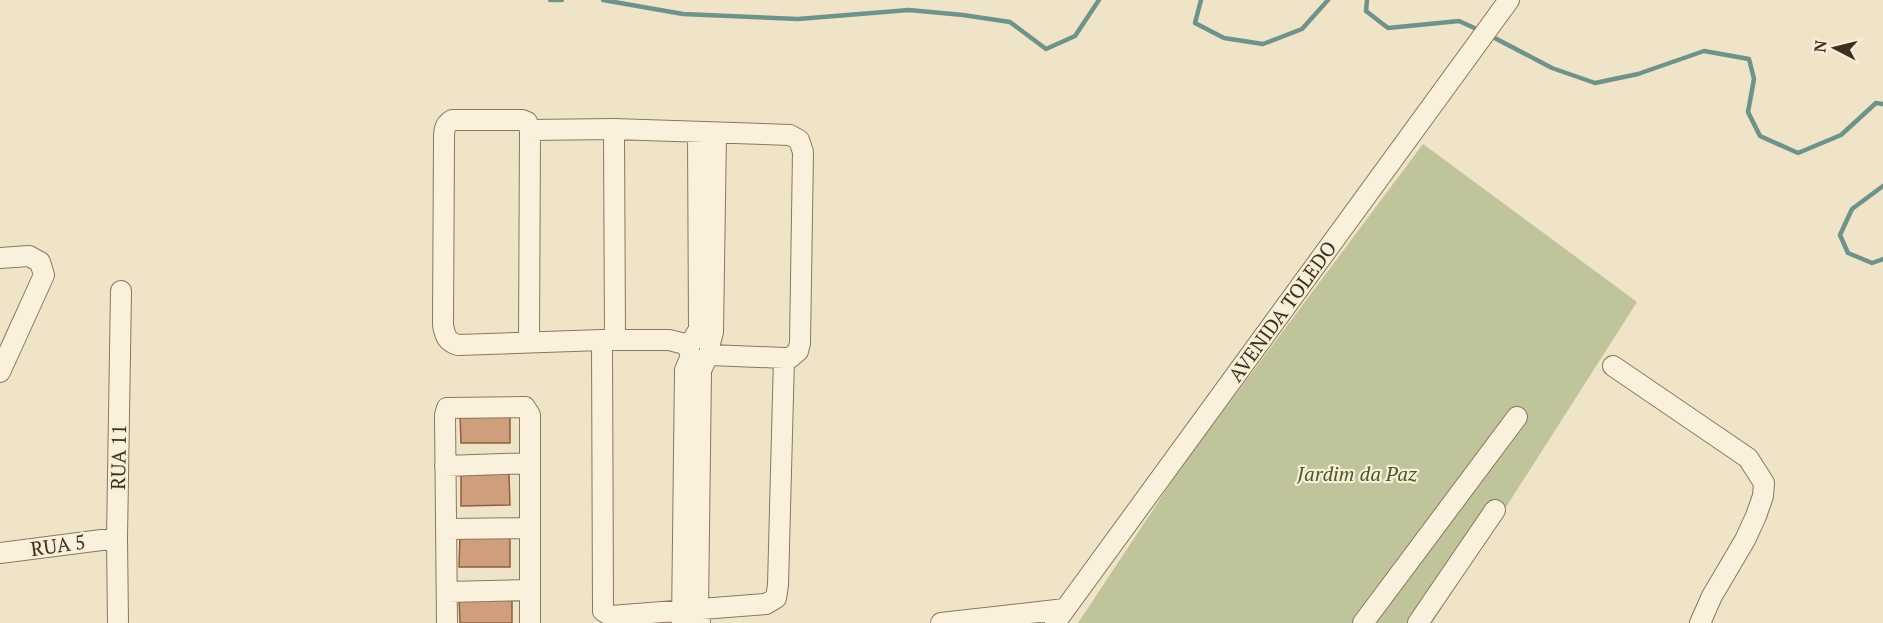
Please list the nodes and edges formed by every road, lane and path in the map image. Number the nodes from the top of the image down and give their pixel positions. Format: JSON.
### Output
{"nodes":[{"id":1,"x":1509,"y":0,"type":"edge"},
{"id":2,"x":614,"y":129,"type":"junction"},
{"id":3,"x":530,"y":130,"type":"junction"},
{"id":4,"x":707,"y":133,"type":"junction"},
{"id":5,"x":0,"y":258,"type":"edge"},
{"id":6,"x":121,"y":291,"type":"dead end"},
{"id":7,"x":608,"y":340,"type":"junction"},
{"id":8,"x":529,"y":342,"type":"junction"},
{"id":9,"x":700,"y":350,"type":"junction"},
{"id":10,"x":784,"y":358,"type":"junction"},
{"id":11,"x":1613,"y":366,"type":"dead end"},
{"id":12,"x":0,"y":372,"type":"edge"},
{"id":13,"x":1517,"y":417,"type":"dead end"},
{"id":14,"x":530,"y":463,"type":"junction"},
{"id":15,"x":446,"y":466,"type":"junction"},
{"id":16,"x":1495,"y":510,"type":"dead end"},
{"id":17,"x":530,"y":528,"type":"junction"},
{"id":18,"x":446,"y":529,"type":"junction"},
{"id":19,"x":117,"y":538,"type":"junction"},
{"id":20,"x":0,"y":553,"type":"edge"},
{"id":21,"x":530,"y":590,"type":"junction"},
{"id":22,"x":447,"y":592,"type":"junction"},
{"id":23,"x":691,"y":616,"type":"edge"},
{"id":24,"x":1060,"y":616,"type":"edge"},
{"id":25,"x":118,"y":623,"type":"edge"},
{"id":26,"x":447,"y":623,"type":"edge"},
{"id":27,"x":530,"y":623,"type":"edge"},
{"id":28,"x":941,"y":623,"type":"edge"},
{"id":29,"x":1363,"y":623,"type":"edge"},
{"id":30,"x":1418,"y":623,"type":"edge"},
{"id":31,"x":1700,"y":623,"type":"edge"}],
"edges":[{"from":1,"to":24,"type":"street","name":"AVENIDA TOLEDO"},
{"from":2,"to":3,"type":"street"},
{"from":2,"to":4,"type":"street"},
{"from":2,"to":7,"type":"street"},
{"from":3,"to":8,"type":"street"},
{"from":3,"to":8,"type":"street"},
{"from":4,"to":9,"type":"street"},
{"from":4,"to":10,"type":"street"},
{"from":5,"to":12,"type":"street"},
{"from":6,"to":19,"type":"street","name":"RUA 11"},
{"from":7,"to":8,"type":"street"},
{"from":7,"to":9,"type":"street"},
{"from":7,"to":23,"type":"street"},
{"from":9,"to":10,"type":"street"},
{"from":9,"to":23,"type":"street"},
{"from":10,"to":23,"type":"street"},
{"from":11,"to":31,"type":"street"},
{"from":13,"to":29,"type":"street"},
{"from":14,"to":15,"type":"street"},
{"from":14,"to":15,"type":"street"},
{"from":14,"to":17,"type":"street"},
{"from":15,"to":18,"type":"street"},
{"from":16,"to":30,"type":"street"},
{"from":17,"to":18,"type":"street"},
{"from":17,"to":21,"type":"street"},
{"from":18,"to":22,"type":"street"},
{"from":19,"to":20,"type":"street","name":"RUA 5"},
{"from":19,"to":25,"type":"street","name":"RUA 11"},
{"from":21,"to":22,"type":"street"},
{"from":21,"to":27,"type":"street"},
{"from":22,"to":26,"type":"street"},
{"from":24,"to":28,"type":"street"}]}
